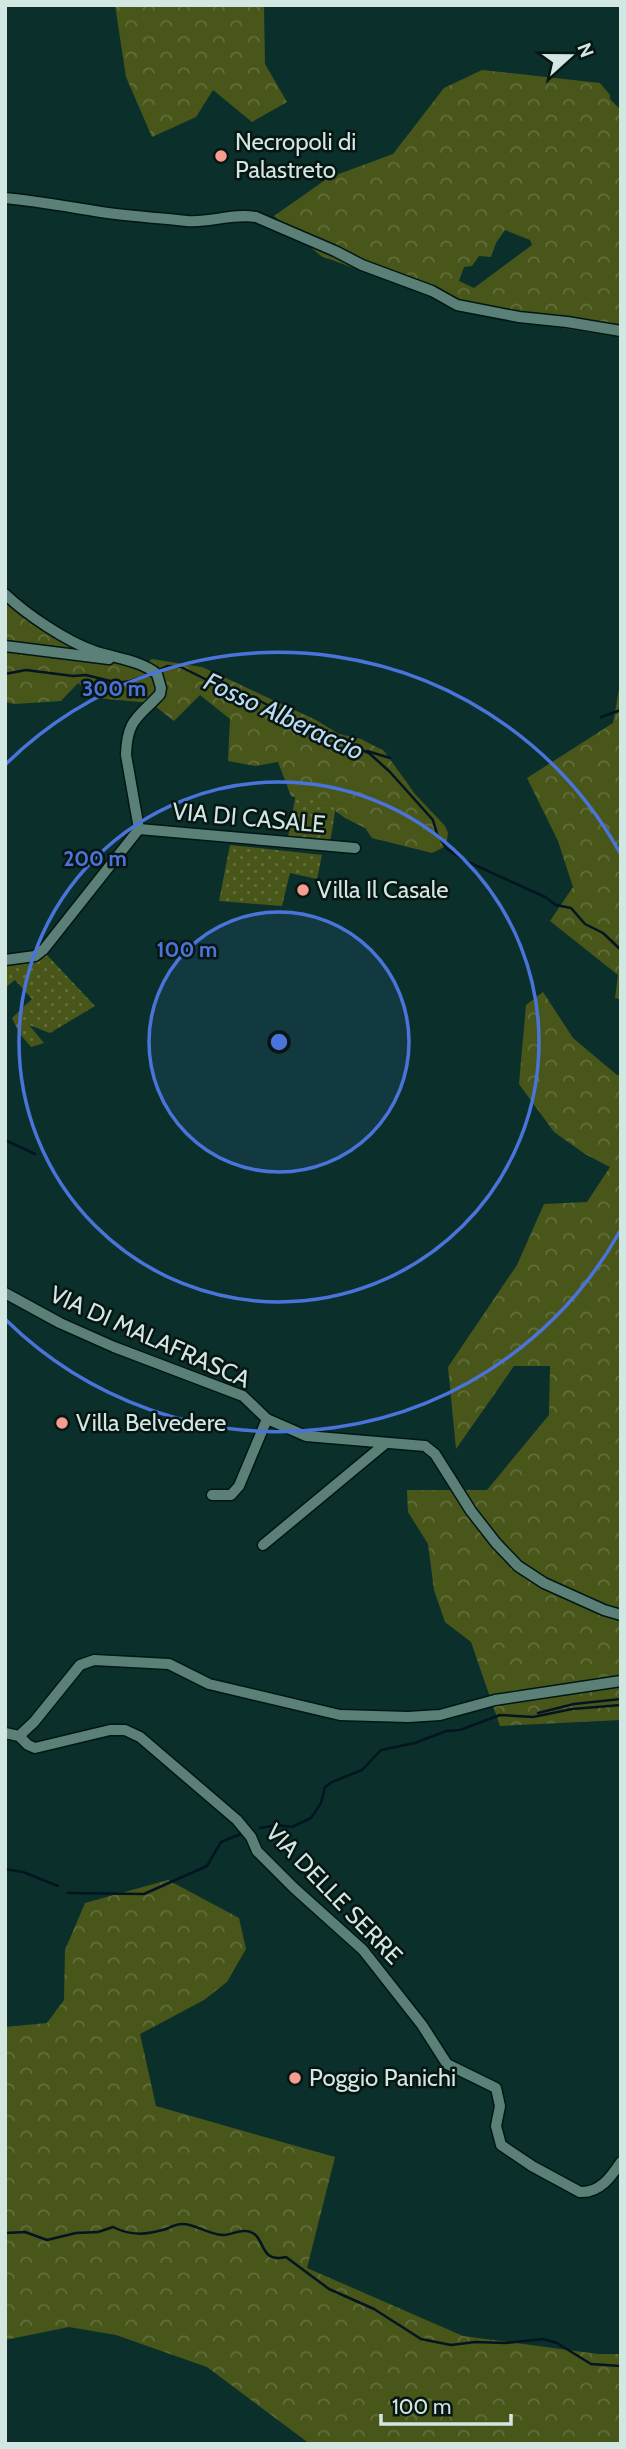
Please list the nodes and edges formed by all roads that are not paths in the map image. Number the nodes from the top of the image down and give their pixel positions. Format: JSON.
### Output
{"nodes":[{"id":1,"x":5,"y":198,"type":"edge"},
{"id":2,"x":621,"y":331,"type":"edge"},
{"id":3,"x":5,"y":594,"type":"edge"},
{"id":4,"x":5,"y":646,"type":"edge"},
{"id":5,"x":124,"y":660,"type":"junction"},
{"id":6,"x":139,"y":829,"type":"junction"},
{"id":7,"x":355,"y":848,"type":"dead end"},
{"id":8,"x":5,"y":960,"type":"edge"},
{"id":9,"x":5,"y":1293,"type":"edge"},
{"id":10,"x":267,"y":1419,"type":"junction"},
{"id":11,"x":386,"y":1443,"type":"junction"},
{"id":12,"x":212,"y":1495,"type":"dead end"},
{"id":13,"x":263,"y":1545,"type":"dead end"},
{"id":14,"x":621,"y":1615,"type":"edge"},
{"id":15,"x":621,"y":1681,"type":"edge"},
{"id":16,"x":5,"y":1733,"type":"edge"},
{"id":17,"x":19,"y":1736,"type":"junction"},
{"id":18,"x":621,"y":2162,"type":"edge"}],
"edges":[{"from":1,"to":2,"type":"street"},
{"from":3,"to":5,"type":"street"},
{"from":4,"to":5,"type":"street"},
{"from":5,"to":6,"type":"street"},
{"from":6,"to":7,"type":"street","name":"VIA DI CASALE"},
{"from":6,"to":8,"type":"street"},
{"from":9,"to":10,"type":"street","name":"VIA DI MALAFRASCA"},
{"from":10,"to":11,"type":"street","name":"VIA DI MALAFRASCA"},
{"from":10,"to":12,"type":"street"},
{"from":11,"to":13,"type":"street"},
{"from":11,"to":14,"type":"street","name":"VIA DI MALAFRASCA"},
{"from":15,"to":17,"type":"street"},
{"from":16,"to":17,"type":"street"},
{"from":17,"to":18,"type":"street","name":"VIA DELLE SERRE"}]}
